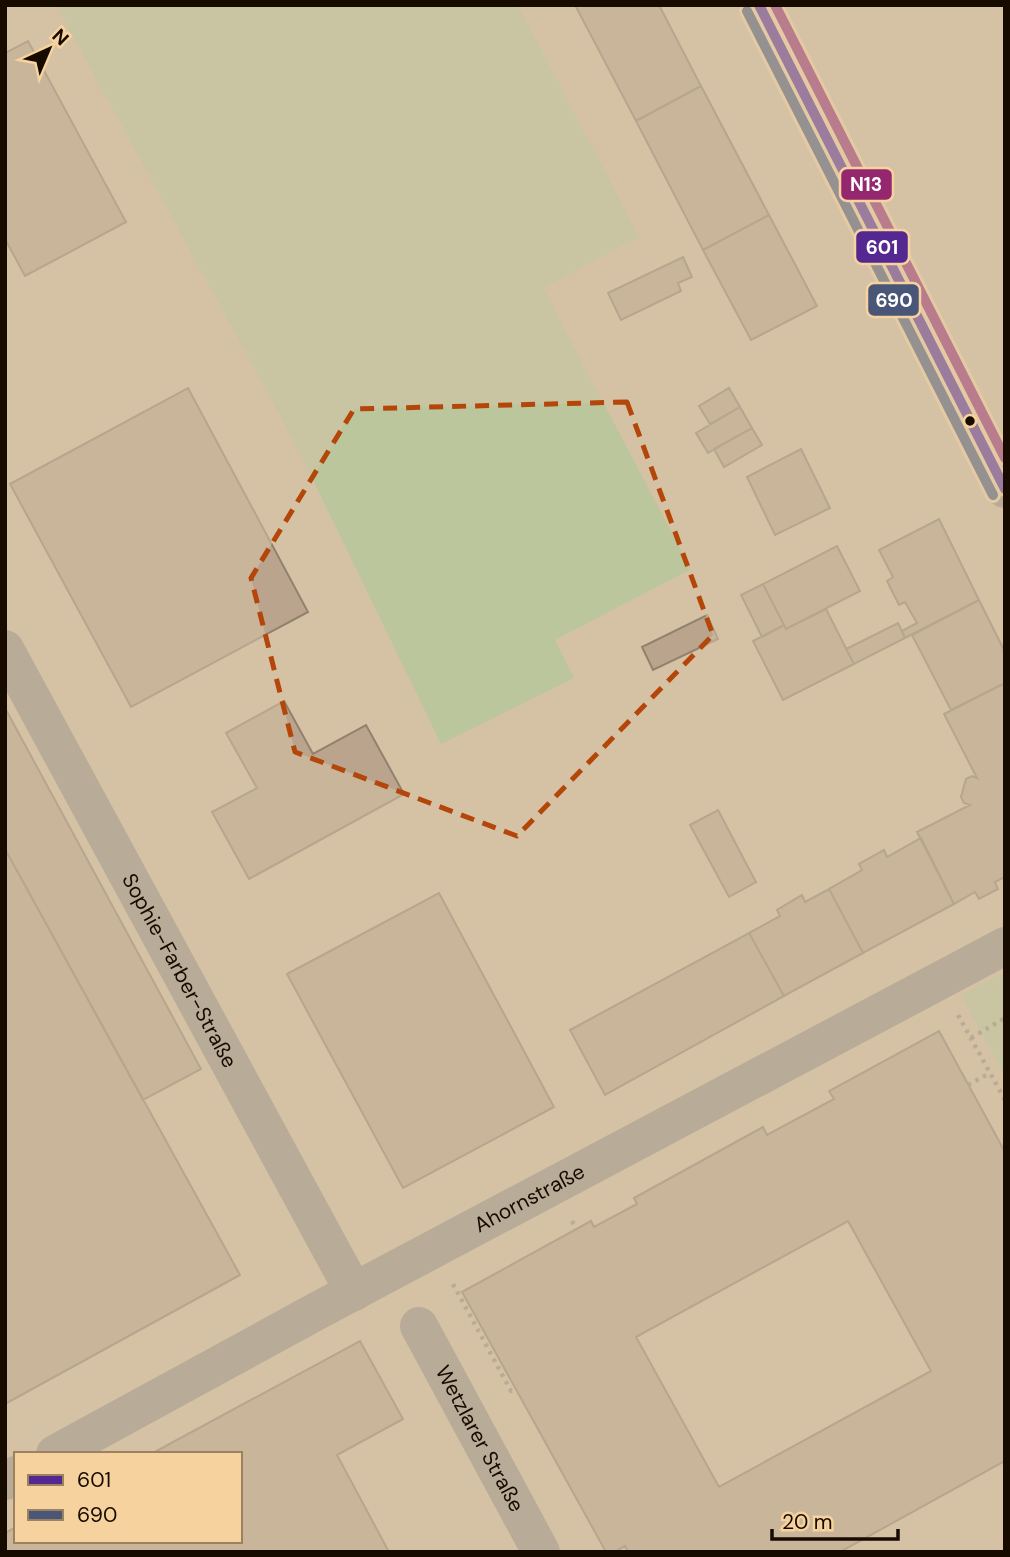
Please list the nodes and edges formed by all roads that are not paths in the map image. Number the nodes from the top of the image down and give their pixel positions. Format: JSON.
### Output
{"nodes":[{"id":1,"x":759,"y":5,"type":"edge"},
{"id":2,"x":1005,"y":489,"type":"edge"},
{"id":3,"x":5,"y":649,"type":"edge"},
{"id":4,"x":1005,"y":946,"type":"edge"},
{"id":5,"x":354,"y":1292,"type":"junction"},
{"id":6,"x":419,"y":1326,"type":"dead end"},
{"id":7,"x":59,"y":1452,"type":"edge"},
{"id":8,"x":541,"y":1552,"type":"edge"}],
"edges":[{"from":1,"to":2,"type":"street"},
{"from":3,"to":5,"type":"street","name":"Sophie-Farber-Straße"},
{"from":4,"to":5,"type":"street","name":"Ahornstraße"},
{"from":5,"to":7,"type":"street","name":"Ahornstraße"},
{"from":6,"to":8,"type":"street","name":"Wetzlarer Straße"}]}
